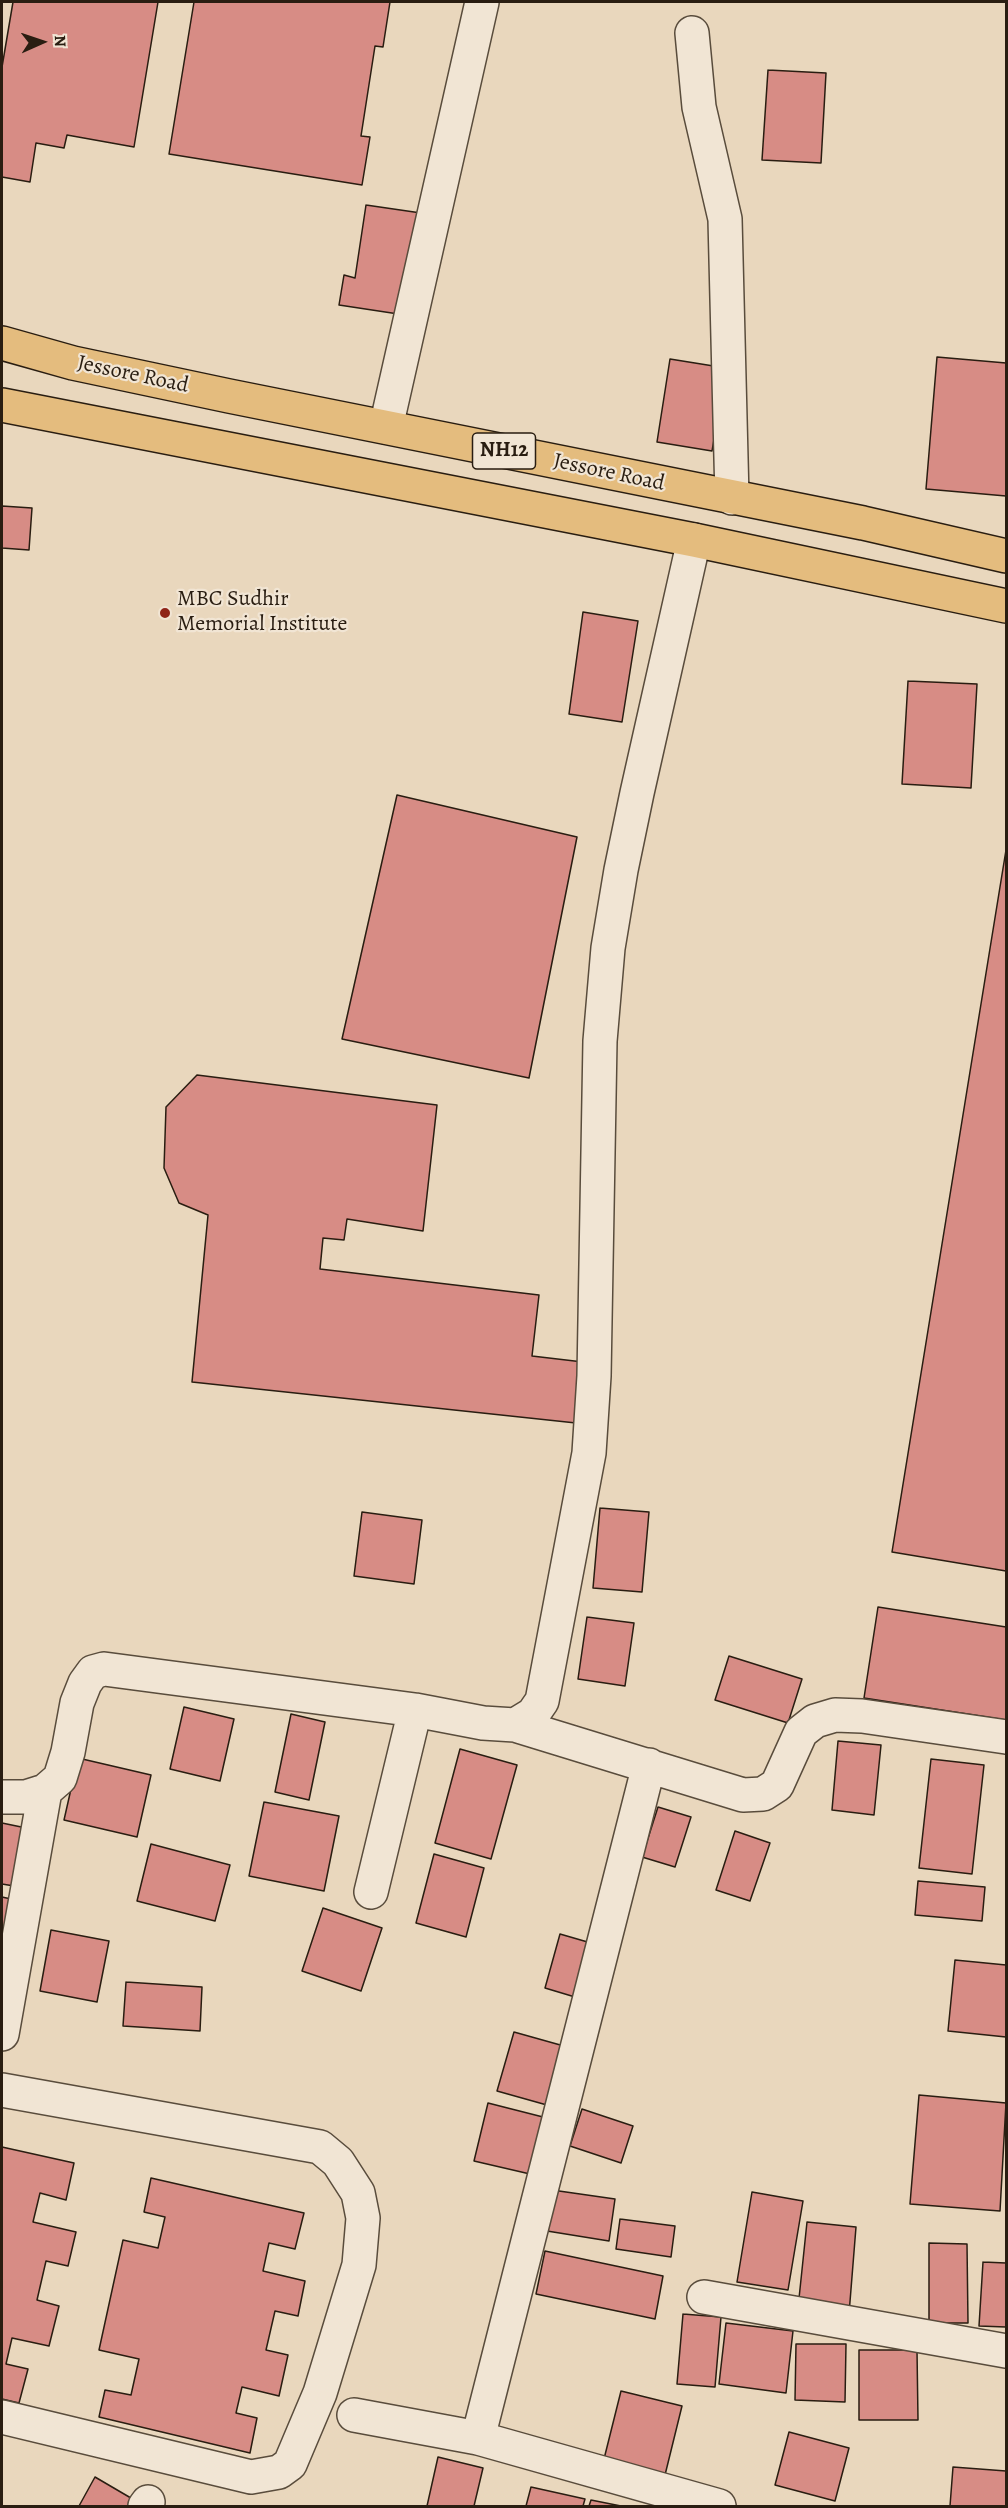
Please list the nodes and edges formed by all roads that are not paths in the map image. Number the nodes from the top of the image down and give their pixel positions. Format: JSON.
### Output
{"nodes":[{"id":1,"x":482,"y":2,"type":"edge"},
{"id":2,"x":692,"y":33,"type":"dead end"},
{"id":3,"x":2,"y":343,"type":"edge"},
{"id":4,"x":2,"y":405,"type":"edge"},
{"id":5,"x":386,"y":427,"type":"junction"},
{"id":6,"x":732,"y":498,"type":"junction"},
{"id":7,"x":694,"y":540,"type":"junction"},
{"id":8,"x":1006,"y":556,"type":"edge"},
{"id":9,"x":1006,"y":606,"type":"edge"},
{"id":10,"x":416,"y":1710,"type":"junction"},
{"id":11,"x":515,"y":1725,"type":"junction"},
{"id":12,"x":1006,"y":1737,"type":"edge"},
{"id":13,"x":649,"y":1766,"type":"junction"},
{"id":14,"x":45,"y":1791,"type":"junction"},
{"id":15,"x":2,"y":1797,"type":"edge"},
{"id":16,"x":371,"y":1892,"type":"dead end"},
{"id":17,"x":2,"y":2034,"type":"edge"},
{"id":18,"x":2,"y":2090,"type":"edge"},
{"id":19,"x":704,"y":2297,"type":"dead end"},
{"id":20,"x":1006,"y":2351,"type":"edge"},
{"id":21,"x":354,"y":2415,"type":"dead end"},
{"id":22,"x":2,"y":2417,"type":"edge"},
{"id":23,"x":478,"y":2438,"type":"junction"},
{"id":24,"x":660,"y":2498,"type":"edge"},
{"id":25,"x":719,"y":2506,"type":"edge"}],
"edges":[{"from":1,"to":5,"type":"street"},
{"from":2,"to":6,"type":"street"},
{"from":3,"to":5,"type":"highway","name":"Jessore Road","number":"NH12"},
{"from":4,"to":7,"type":"highway","number":"NH12"},
{"from":5,"to":6,"type":"highway","name":"Jessore Road","number":"NH12"},
{"from":6,"to":8,"type":"highway","name":"Jessore Road","number":"NH12"},
{"from":7,"to":9,"type":"highway","number":"NH12"},
{"from":7,"to":11,"type":"street"},
{"from":10,"to":11,"type":"street"},
{"from":10,"to":14,"type":"street"},
{"from":10,"to":16,"type":"street"},
{"from":11,"to":13,"type":"street"},
{"from":12,"to":13,"type":"street"},
{"from":13,"to":23,"type":"street"},
{"from":14,"to":15,"type":"street"},
{"from":14,"to":17,"type":"street"},
{"from":18,"to":22,"type":"street"},
{"from":19,"to":20,"type":"street"},
{"from":21,"to":23,"type":"street"},
{"from":23,"to":24,"type":"street"},
{"from":24,"to":25,"type":"street"}]}
